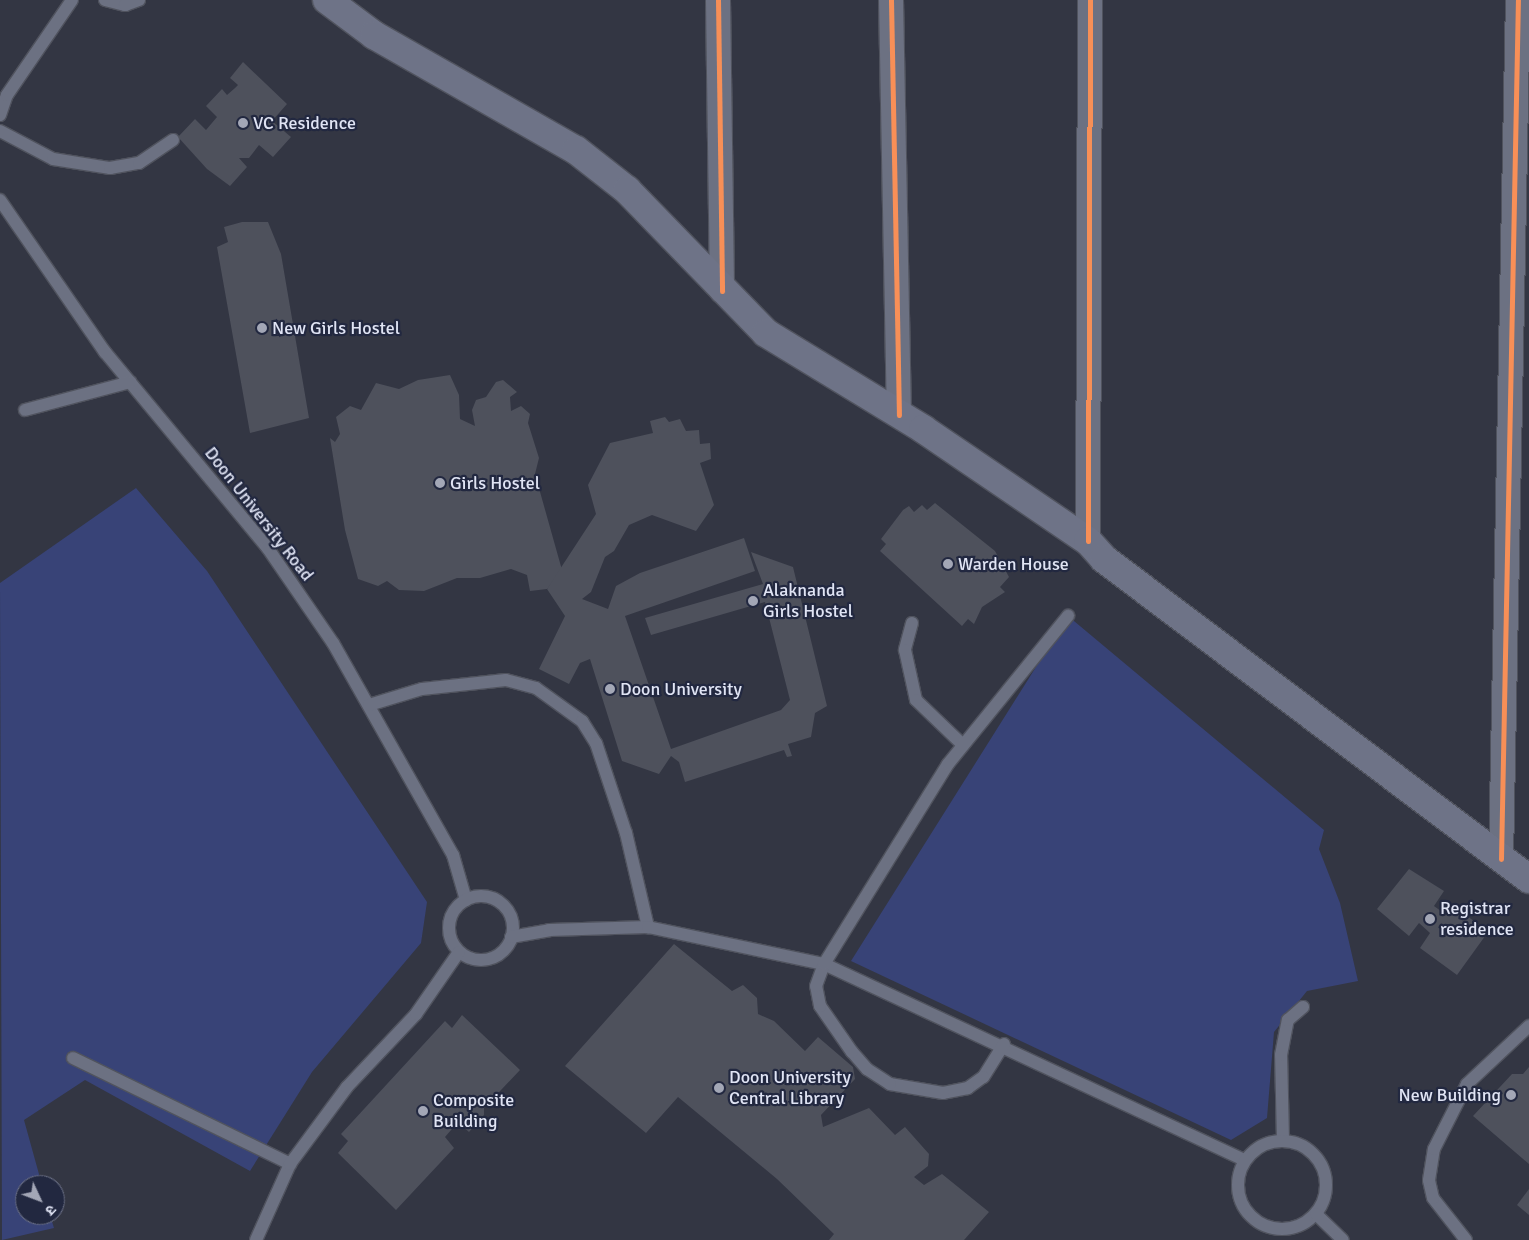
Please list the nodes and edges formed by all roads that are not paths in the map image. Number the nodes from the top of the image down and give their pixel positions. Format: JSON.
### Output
{"nodes":[{"id":1,"x":72,"y":0,"type":"edge"},
{"id":2,"x":105,"y":0,"type":"edge"},
{"id":3,"x":139,"y":0,"type":"edge"},
{"id":4,"x":327,"y":0,"type":"edge"},
{"id":5,"x":718,"y":0,"type":"edge"},
{"id":6,"x":891,"y":0,"type":"edge"},
{"id":7,"x":1090,"y":0,"type":"edge"},
{"id":8,"x":1518,"y":0,"type":"edge"},
{"id":9,"x":1523,"y":49,"type":"edge"},
{"id":10,"x":0,"y":115,"type":"edge"},
{"id":11,"x":0,"y":131,"type":"edge"},
{"id":12,"x":173,"y":140,"type":"dead end"},
{"id":13,"x":0,"y":200,"type":"edge"},
{"id":14,"x":722,"y":291,"type":"junction"},
{"id":15,"x":130,"y":382,"type":"junction"},
{"id":16,"x":25,"y":410,"type":"dead end"},
{"id":17,"x":899,"y":415,"type":"junction"},
{"id":18,"x":1088,"y":541,"type":"junction"},
{"id":19,"x":1068,"y":616,"type":"dead end"},
{"id":20,"x":912,"y":623,"type":"dead end"},
{"id":21,"x":369,"y":705,"type":"junction"},
{"id":22,"x":963,"y":745,"type":"junction"},
{"id":23,"x":1500,"y":859,"type":"junction"},
{"id":24,"x":1529,"y":878,"type":"edge"},
{"id":25,"x":466,"y":900,"type":"junction"},
{"id":26,"x":648,"y":928,"type":"junction"},
{"id":27,"x":511,"y":937,"type":"junction"},
{"id":28,"x":459,"y":952,"type":"junction"},
{"id":29,"x":824,"y":964,"type":"junction"},
{"id":30,"x":1304,"y":1007,"type":"dead end"},
{"id":31,"x":1529,"y":1026,"type":"edge"},
{"id":32,"x":1004,"y":1044,"type":"junction"},
{"id":33,"x":73,"y":1058,"type":"dead end"},
{"id":34,"x":1283,"y":1140,"type":"junction"},
{"id":35,"x":1245,"y":1160,"type":"junction"},
{"id":36,"x":290,"y":1164,"type":"junction"},
{"id":37,"x":1316,"y":1214,"type":"junction"},
{"id":38,"x":256,"y":1240,"type":"edge"},
{"id":39,"x":1343,"y":1240,"type":"edge"},
{"id":40,"x":1466,"y":1240,"type":"edge"}],
"edges":[{"from":1,"to":10,"type":"lane"},
{"from":2,"to":3,"type":"lane"},
{"from":4,"to":14,"type":"main road"},
{"from":5,"to":14,"type":"street"},
{"from":6,"to":17,"type":"street"},
{"from":7,"to":18,"type":"street"},
{"from":8,"to":9,"type":"street"},
{"from":9,"to":23,"type":"street"},
{"from":11,"to":12,"type":"lane"},
{"from":13,"to":15,"type":"lane","name":"Doon University Road"},
{"from":14,"to":17,"type":"main road"},
{"from":15,"to":16,"type":"lane"},
{"from":15,"to":21,"type":"lane","name":"Doon University Road"},
{"from":17,"to":18,"type":"main road"},
{"from":18,"to":23,"type":"main road"},
{"from":19,"to":22,"type":"lane"},
{"from":20,"to":22,"type":"lane"},
{"from":21,"to":25,"type":"lane","name":"Doon University Road"},
{"from":21,"to":26,"type":"lane"},
{"from":22,"to":29,"type":"lane"},
{"from":23,"to":24,"type":"main road"},
{"from":25,"to":27,"type":"lane"},
{"from":25,"to":28,"type":"lane"},
{"from":26,"to":27,"type":"lane"},
{"from":26,"to":29,"type":"lane"},
{"from":27,"to":28,"type":"lane"},
{"from":28,"to":36,"type":"lane"},
{"from":29,"to":32,"type":"lane"},
{"from":29,"to":32,"type":"lane"},
{"from":30,"to":34,"type":"lane"},
{"from":31,"to":40,"type":"lane"},
{"from":32,"to":35,"type":"lane"},
{"from":33,"to":36,"type":"lane"},
{"from":34,"to":35,"type":"lane"},
{"from":34,"to":37,"type":"lane"},
{"from":35,"to":37,"type":"lane"},
{"from":36,"to":38,"type":"lane"},
{"from":37,"to":39,"type":"lane"}]}
